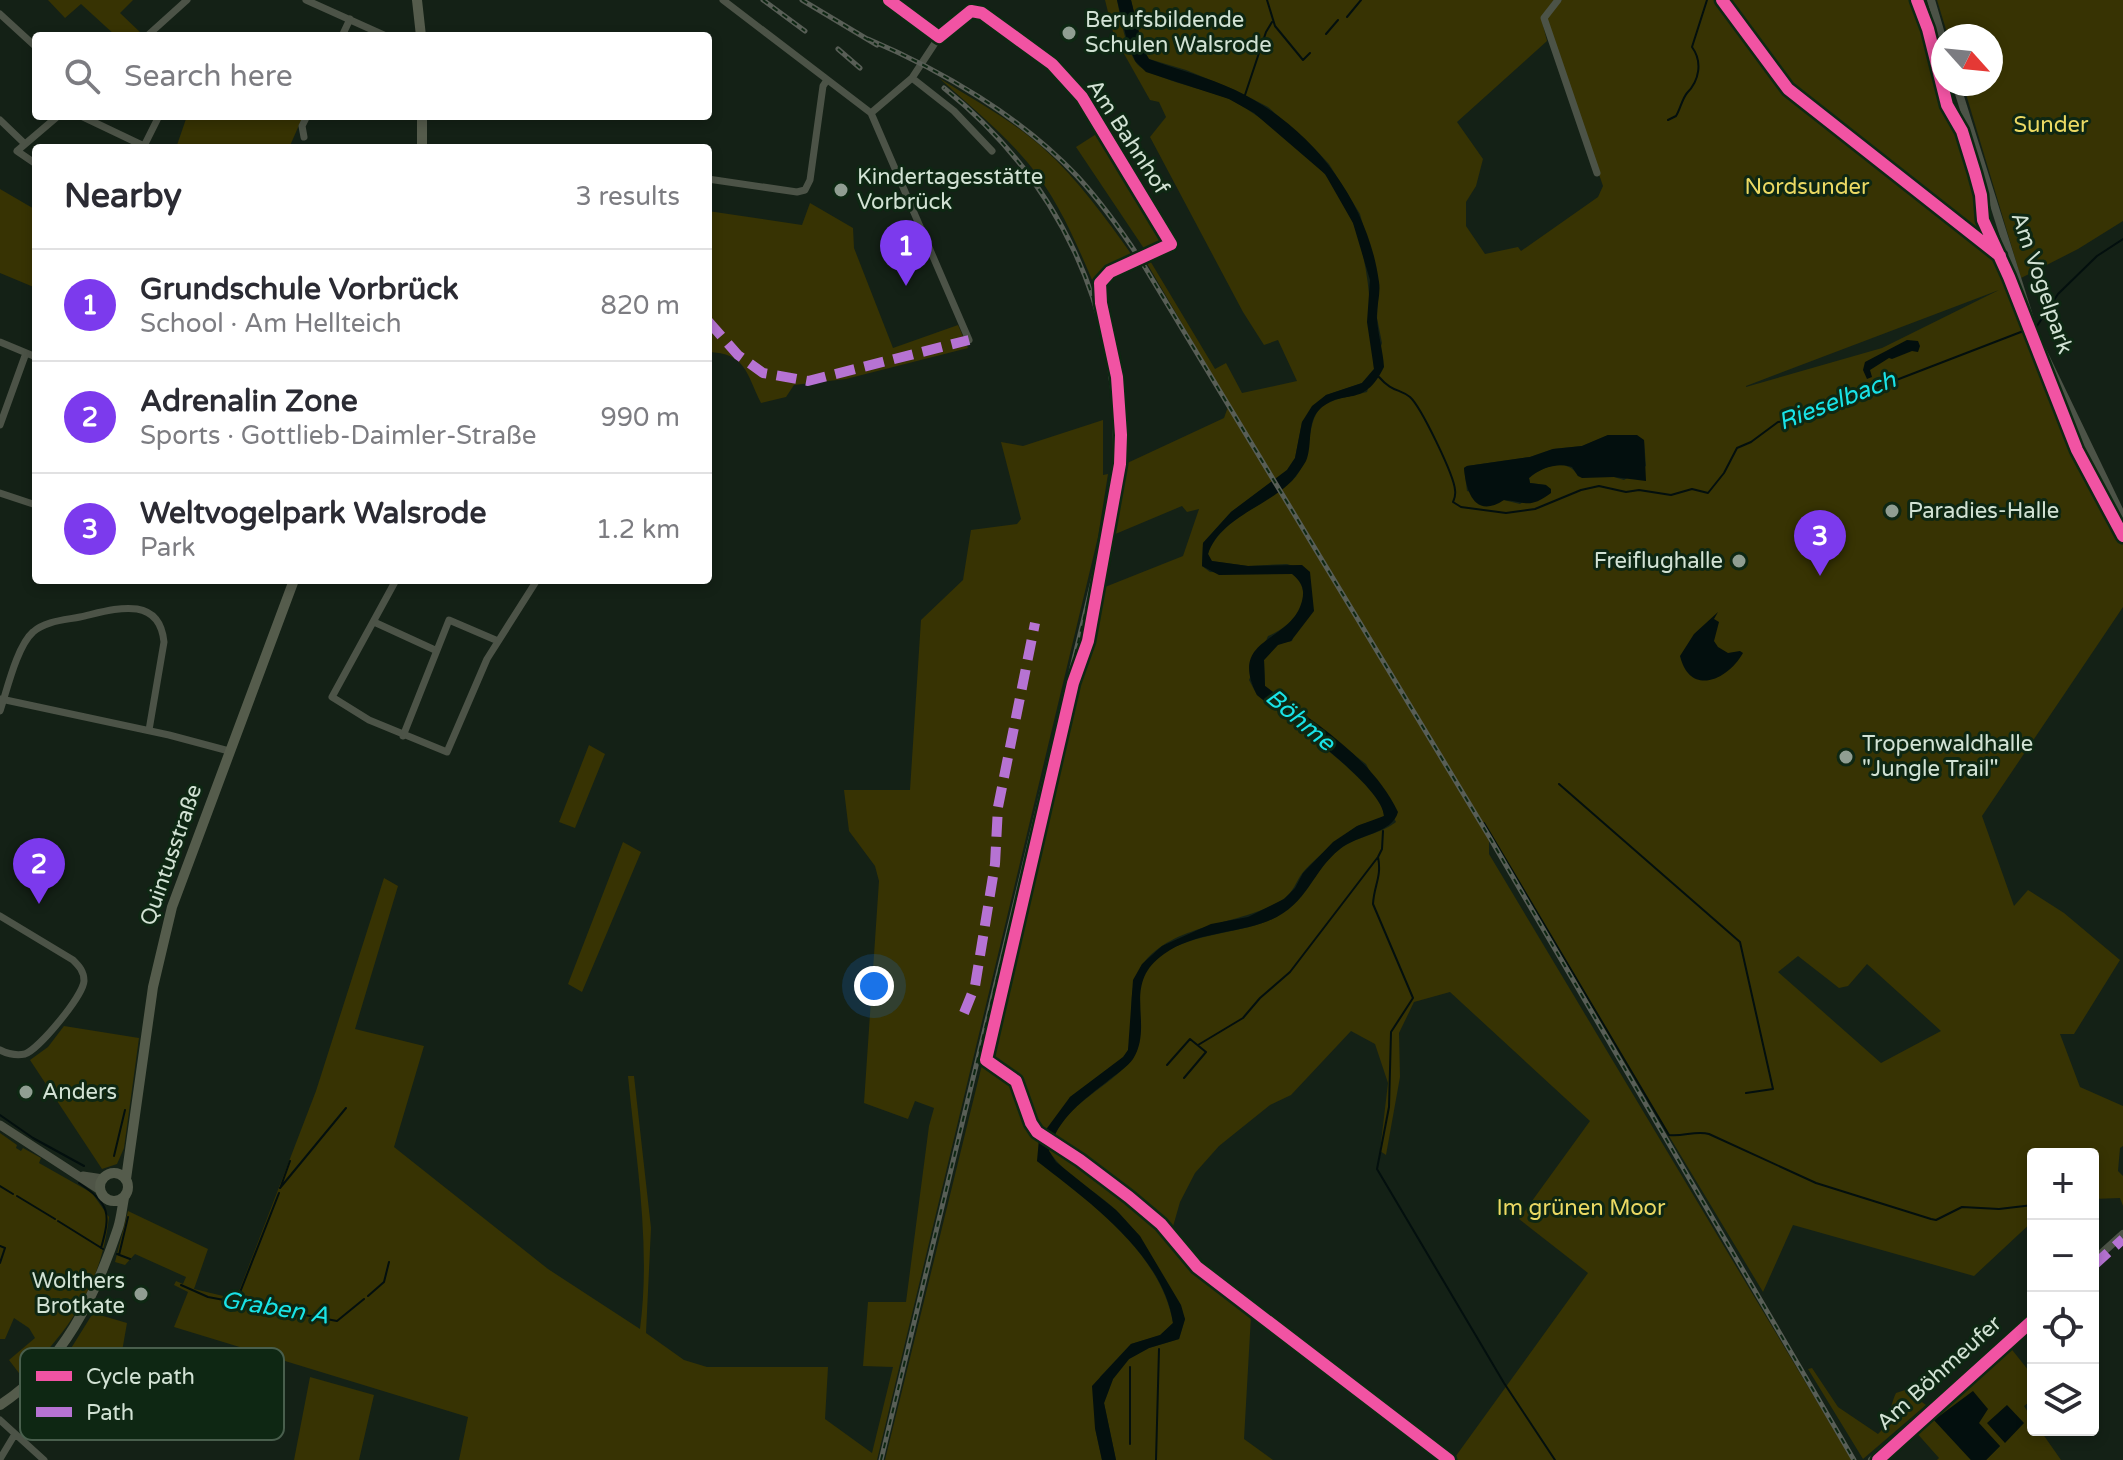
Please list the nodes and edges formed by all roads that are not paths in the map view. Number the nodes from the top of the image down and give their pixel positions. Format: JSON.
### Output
{"nodes":[{"id":1,"x":187,"y":0,"type":"edge"},
{"id":2,"x":306,"y":0,"type":"edge"},
{"id":3,"x":417,"y":0,"type":"edge"},
{"id":4,"x":723,"y":0,"type":"edge"},
{"id":5,"x":889,"y":0,"type":"edge"},
{"id":6,"x":1558,"y":0,"type":"edge"},
{"id":7,"x":1931,"y":0,"type":"edge"},
{"id":8,"x":0,"y":14,"type":"edge"},
{"id":9,"x":350,"y":19,"type":"junction"},
{"id":10,"x":1938,"y":24,"type":"edge"},
{"id":11,"x":151,"y":32,"type":"edge"},
{"id":12,"x":344,"y":32,"type":"edge"},
{"id":13,"x":378,"y":32,"type":"edge"},
{"id":14,"x":421,"y":32,"type":"edge"},
{"id":15,"x":939,"y":37,"type":"junction"},
{"id":16,"x":32,"y":43,"type":"edge"},
{"id":17,"x":912,"y":78,"type":"junction"},
{"id":18,"x":827,"y":80,"type":"junction"},
{"id":19,"x":1960,"y":96,"type":"edge"},
{"id":20,"x":871,"y":113,"type":"junction"},
{"id":21,"x":0,"y":120,"type":"edge"},
{"id":22,"x":53,"y":120,"type":"edge"},
{"id":23,"x":89,"y":120,"type":"edge"},
{"id":24,"x":157,"y":120,"type":"edge"},
{"id":25,"x":305,"y":120,"type":"edge"},
{"id":26,"x":422,"y":120,"type":"edge"},
{"id":27,"x":304,"y":137,"type":"dead end"},
{"id":28,"x":25,"y":144,"type":"junction"},
{"id":29,"x":137,"y":144,"type":"edge"},
{"id":30,"x":145,"y":144,"type":"edge"},
{"id":31,"x":422,"y":144,"type":"edge"},
{"id":32,"x":992,"y":151,"type":"dead end"},
{"id":33,"x":32,"y":161,"type":"edge"},
{"id":34,"x":1597,"y":173,"type":"dead end"},
{"id":35,"x":712,"y":180,"type":"edge"},
{"id":36,"x":1171,"y":244,"type":"dead end"},
{"id":37,"x":969,"y":340,"type":"dead end"},
{"id":38,"x":0,"y":342,"type":"edge"},
{"id":39,"x":26,"y":353,"type":"junction"},
{"id":40,"x":32,"y":355,"type":"edge"},
{"id":41,"x":0,"y":425,"type":"edge"},
{"id":42,"x":0,"y":493,"type":"edge"},
{"id":43,"x":32,"y":504,"type":"edge"},
{"id":44,"x":2123,"y":518,"type":"edge"},
{"id":45,"x":292,"y":584,"type":"edge"},
{"id":46,"x":394,"y":584,"type":"edge"},
{"id":47,"x":534,"y":584,"type":"edge"},
{"id":48,"x":374,"y":622,"type":"junction"},
{"id":49,"x":498,"y":641,"type":"junction"},
{"id":50,"x":435,"y":650,"type":"junction"},
{"id":51,"x":2,"y":699,"type":"edge"},
{"id":52,"x":0,"y":711,"type":"edge"},
{"id":53,"x":149,"y":730,"type":"junction"},
{"id":54,"x":403,"y":736,"type":"junction"},
{"id":55,"x":229,"y":751,"type":"junction"},
{"id":56,"x":0,"y":916,"type":"edge"},
{"id":57,"x":0,"y":1050,"type":"edge"},
{"id":58,"x":0,"y":1125,"type":"edge"},
{"id":59,"x":127,"y":1153,"type":"junction"},
{"id":60,"x":115,"y":1173,"type":"junction"},
{"id":61,"x":126,"y":1179,"type":"junction"},
{"id":62,"x":102,"y":1184,"type":"junction"},
{"id":63,"x":124,"y":1198,"type":"junction"},
{"id":64,"x":111,"y":1201,"type":"junction"},
{"id":65,"x":2123,"y":1234,"type":"edge"},
{"id":66,"x":113,"y":1237,"type":"junction"},
{"id":67,"x":2099,"y":1256,"type":"edge"},
{"id":68,"x":2027,"y":1320,"type":"edge"},
{"id":69,"x":59,"y":1348,"type":"edge"},
{"id":70,"x":20,"y":1389,"type":"edge"},
{"id":71,"x":0,"y":1405,"type":"edge"},
{"id":72,"x":0,"y":1420,"type":"edge"},
{"id":73,"x":15,"y":1434,"type":"junction"},
{"id":74,"x":20,"y":1438,"type":"edge"},
{"id":75,"x":22,"y":1440,"type":"edge"},
{"id":76,"x":0,"y":1459,"type":"edge"},
{"id":77,"x":44,"y":1460,"type":"edge"},
{"id":78,"x":1872,"y":1460,"type":"edge"}],
"edges":[{"from":1,"to":11,"type":"street"},
{"from":2,"to":9,"type":"street"},
{"from":3,"to":14,"type":"main road"},
{"from":4,"to":18,"type":"street"},
{"from":5,"to":15,"type":"street"},
{"from":6,"to":34,"type":"street"},
{"from":7,"to":10,"type":"street"},
{"from":8,"to":16,"type":"street"},
{"from":9,"to":12,"type":"street"},
{"from":9,"to":13,"type":"street"},
{"from":15,"to":17,"type":"street"},
{"from":15,"to":36,"type":"street","name":"Am Bahnhof"},
{"from":17,"to":20,"type":"street"},
{"from":17,"to":32,"type":"street"},
{"from":18,"to":20,"type":"street"},
{"from":18,"to":35,"type":"street"},
{"from":19,"to":44,"type":"street","name":"Am Vogelpark"},
{"from":20,"to":37,"type":"street"},
{"from":21,"to":28,"type":"street"},
{"from":22,"to":28,"type":"street"},
{"from":23,"to":29,"type":"street"},
{"from":24,"to":30,"type":"street"},
{"from":25,"to":27,"type":"street"},
{"from":26,"to":31,"type":"main road"},
{"from":28,"to":33,"type":"street"},
{"from":38,"to":39,"type":"street"},
{"from":39,"to":40,"type":"street"},
{"from":39,"to":41,"type":"street"},
{"from":42,"to":43,"type":"street"},
{"from":45,"to":55,"type":"main road","name":"Quintusstraße"},
{"from":46,"to":48,"type":"street"},
{"from":47,"to":49,"type":"street"},
{"from":48,"to":50,"type":"street"},
{"from":48,"to":54,"type":"street"},
{"from":49,"to":50,"type":"street"},
{"from":49,"to":54,"type":"street"},
{"from":50,"to":54,"type":"street"},
{"from":51,"to":52,"type":"street"},
{"from":51,"to":53,"type":"street"},
{"from":51,"to":53,"type":"street"},
{"from":53,"to":55,"type":"street"},
{"from":55,"to":59,"type":"main road","name":"Quintusstraße"},
{"from":56,"to":57,"type":"street"},
{"from":58,"to":62,"type":"main road"},
{"from":59,"to":60,"type":"main road","name":"Quintusstraße"},
{"from":59,"to":61,"type":"main road","name":"Quintusstraße"},
{"from":60,"to":61,"type":"main road"},
{"from":60,"to":62,"type":"main road"},
{"from":61,"to":63,"type":"main road"},
{"from":62,"to":64,"type":"main road"},
{"from":63,"to":64,"type":"main road"},
{"from":63,"to":66,"type":"main road"},
{"from":64,"to":66,"type":"main road"},
{"from":65,"to":67,"type":"street"},
{"from":66,"to":69,"type":"main road"},
{"from":68,"to":78,"type":"street","name":"Am Böhmeufer"},
{"from":70,"to":71,"type":"main road"},
{"from":72,"to":73,"type":"street"},
{"from":73,"to":74,"type":"street"},
{"from":73,"to":76,"type":"street"},
{"from":75,"to":77,"type":"street"}]}
